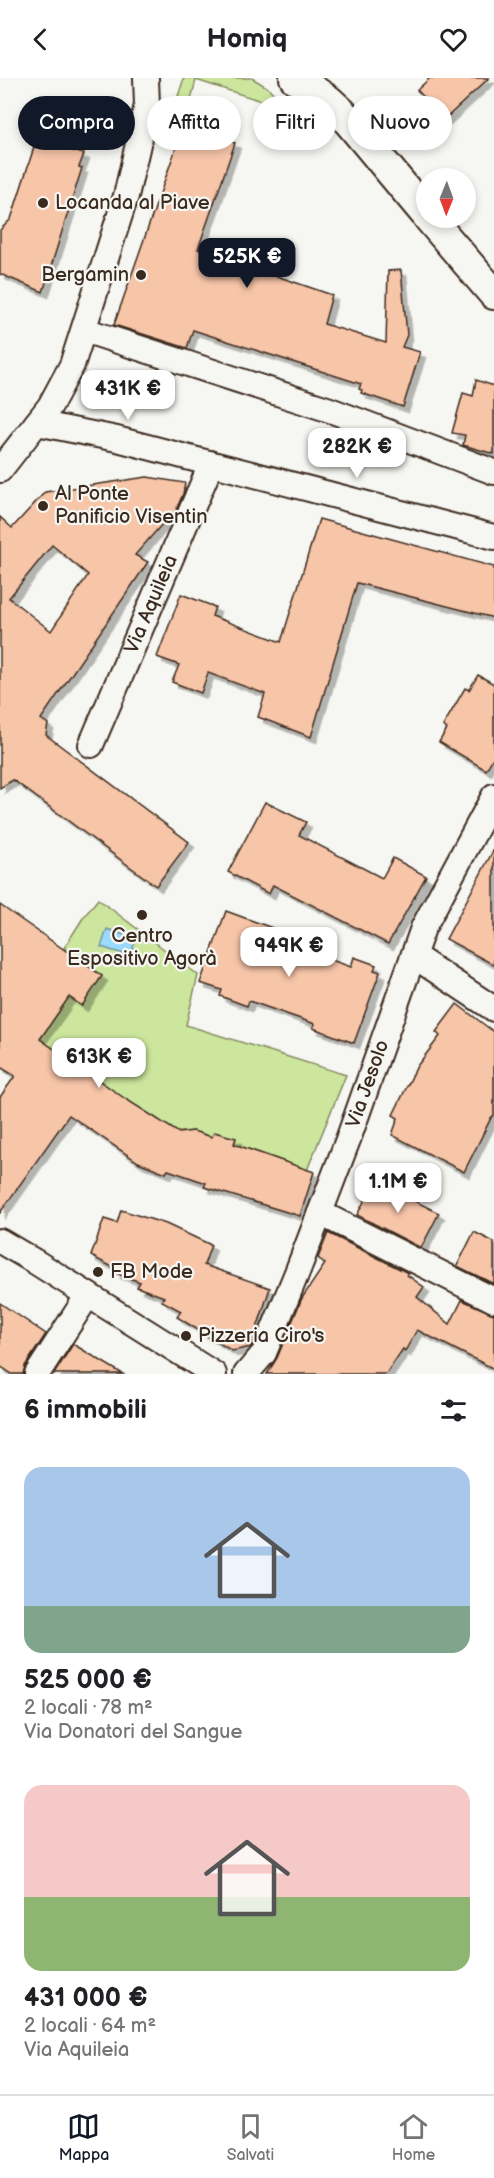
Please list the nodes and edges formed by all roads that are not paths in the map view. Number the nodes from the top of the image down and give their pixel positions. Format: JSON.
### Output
{"nodes":[{"id":1,"x":146,"y":78,"type":"edge"},
{"id":2,"x":162,"y":78,"type":"edge"},
{"id":3,"x":300,"y":79,"type":"edge"},
{"id":4,"x":328,"y":90,"type":"edge"},
{"id":5,"x":152,"y":96,"type":"edge"},
{"id":6,"x":147,"y":105,"type":"joint"},
{"id":7,"x":416,"y":202,"type":"edge"},
{"id":8,"x":438,"y":228,"type":"edge"},
{"id":9,"x":494,"y":294,"type":"edge"},
{"id":10,"x":84,"y":330,"type":"junction"},
{"id":11,"x":37,"y":423,"type":"junction"},
{"id":12,"x":209,"y":463,"type":"junction"},
{"id":13,"x":0,"y":470,"type":"edge"},
{"id":14,"x":494,"y":472,"type":"edge"},
{"id":15,"x":494,"y":537,"type":"edge"},
{"id":16,"x":91,"y":745,"type":"dead end"},
{"id":17,"x":494,"y":796,"type":"edge"},
{"id":18,"x":414,"y":956,"type":"junction"},
{"id":19,"x":494,"y":1009,"type":"edge"},
{"id":20,"x":320,"y":1213,"type":"junction"},
{"id":21,"x":0,"y":1241,"type":"edge"},
{"id":22,"x":88,"y":1295,"type":"junction"},
{"id":23,"x":494,"y":1300,"type":"edge"},
{"id":24,"x":37,"y":1374,"type":"edge"},
{"id":25,"x":214,"y":1374,"type":"edge"},
{"id":26,"x":246,"y":1374,"type":"edge"}],
"edges":[{"from":1,"to":6,"type":"street"},
{"from":2,"to":5,"type":"street"},
{"from":3,"to":4,"type":"main road"},
{"from":4,"to":7,"type":"main road"},
{"from":6,"to":10,"type":"street"},
{"from":8,"to":9,"type":"main road"},
{"from":10,"to":11,"type":"street"},
{"from":10,"to":14,"type":"street"},
{"from":11,"to":12,"type":"street"},
{"from":11,"to":13,"type":"street"},
{"from":12,"to":15,"type":"street"},
{"from":12,"to":16,"type":"street","name":"Via Aquileia"},
{"from":17,"to":18,"type":"street","name":"Via Jesolo"},
{"from":18,"to":19,"type":"street"},
{"from":18,"to":20,"type":"street","name":"Via Jesolo"},
{"from":20,"to":23,"type":"street"},
{"from":20,"to":26,"type":"street","name":"Via Jesolo"},
{"from":21,"to":22,"type":"street"},
{"from":22,"to":24,"type":"street"},
{"from":22,"to":25,"type":"street"}]}
